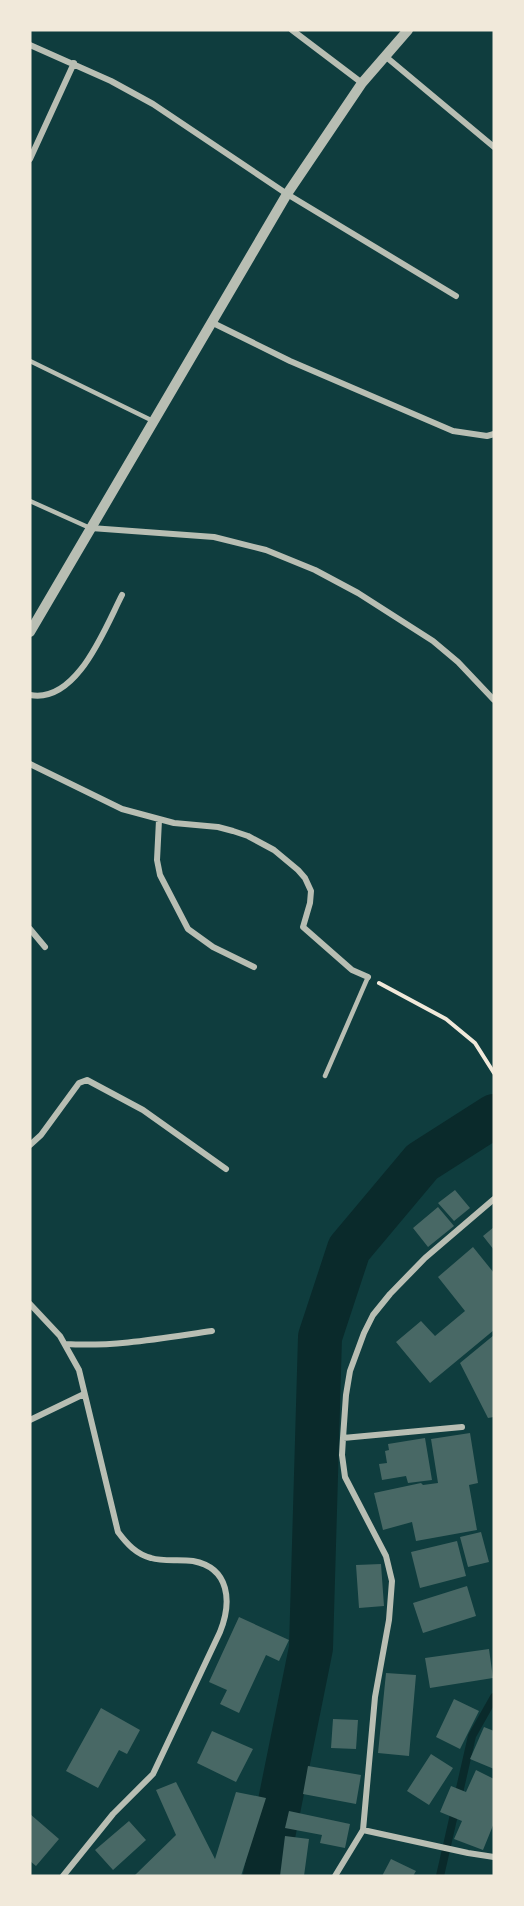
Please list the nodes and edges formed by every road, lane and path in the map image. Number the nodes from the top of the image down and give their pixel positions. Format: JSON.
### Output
{"nodes":[{"id":1,"x":292,"y":30,"type":"edge"},
{"id":2,"x":408,"y":30,"type":"edge"},
{"id":3,"x":30,"y":45,"type":"edge"},
{"id":4,"x":385,"y":56,"type":"junction"},
{"id":5,"x":74,"y":63,"type":"junction"},
{"id":6,"x":362,"y":83,"type":"junction"},
{"id":7,"x":494,"y":147,"type":"edge"},
{"id":8,"x":30,"y":159,"type":"edge"},
{"id":9,"x":287,"y":194,"type":"junction"},
{"id":10,"x":456,"y":296,"type":"dead end"},
{"id":11,"x":211,"y":322,"type":"junction"},
{"id":12,"x":30,"y":360,"type":"edge"},
{"id":13,"x":153,"y":421,"type":"junction"},
{"id":14,"x":494,"y":434,"type":"edge"},
{"id":15,"x":30,"y":501,"type":"edge"},
{"id":16,"x":90,"y":528,"type":"junction"},
{"id":17,"x":122,"y":595,"type":"dead end"},
{"id":18,"x":30,"y":632,"type":"edge"},
{"id":19,"x":30,"y":696,"type":"edge"},
{"id":20,"x":494,"y":700,"type":"edge"},
{"id":21,"x":30,"y":764,"type":"edge"},
{"id":22,"x":159,"y":820,"type":"junction"},
{"id":23,"x":30,"y":929,"type":"edge"},
{"id":24,"x":45,"y":947,"type":"dead end"},
{"id":25,"x":254,"y":967,"type":"dead end"},
{"id":26,"x":368,"y":977,"type":"junction"},
{"id":27,"x":494,"y":1073,"type":"edge"},
{"id":28,"x":325,"y":1076,"type":"dead end"},
{"id":29,"x":30,"y":1145,"type":"edge"},
{"id":30,"x":226,"y":1169,"type":"dead end"},
{"id":31,"x":494,"y":1199,"type":"edge"},
{"id":32,"x":30,"y":1304,"type":"edge"},
{"id":33,"x":212,"y":1331,"type":"dead end"},
{"id":34,"x":66,"y":1344,"type":"junction"},
{"id":35,"x":84,"y":1394,"type":"junction"},
{"id":36,"x":30,"y":1420,"type":"edge"},
{"id":37,"x":462,"y":1426,"type":"dead end"},
{"id":38,"x":343,"y":1438,"type":"junction"},
{"id":39,"x":363,"y":1830,"type":"junction"},
{"id":40,"x":494,"y":1857,"type":"edge"},
{"id":41,"x":63,"y":1876,"type":"edge"},
{"id":42,"x":336,"y":1876,"type":"edge"}],
"edges":[{"from":1,"to":6,"type":"street"},
{"from":2,"to":4,"type":"street"},
{"from":3,"to":5,"type":"street"},
{"from":4,"to":6,"type":"street"},
{"from":4,"to":7,"type":"street"},
{"from":5,"to":8,"type":"street"},
{"from":5,"to":9,"type":"street"},
{"from":6,"to":9,"type":"street"},
{"from":9,"to":10,"type":"street"},
{"from":9,"to":11,"type":"street"},
{"from":11,"to":13,"type":"street"},
{"from":11,"to":14,"type":"street"},
{"from":12,"to":13,"type":"lane"},
{"from":13,"to":16,"type":"street"},
{"from":15,"to":16,"type":"lane"},
{"from":16,"to":18,"type":"street"},
{"from":16,"to":20,"type":"street"},
{"from":17,"to":19,"type":"street"},
{"from":21,"to":22,"type":"street"},
{"from":22,"to":25,"type":"street"},
{"from":22,"to":26,"type":"street"},
{"from":23,"to":24,"type":"street"},
{"from":26,"to":27,"type":"path"},
{"from":26,"to":28,"type":"lane"},
{"from":29,"to":30,"type":"street"},
{"from":31,"to":38,"type":"street"},
{"from":32,"to":34,"type":"street"},
{"from":33,"to":34,"type":"street"},
{"from":34,"to":35,"type":"street"},
{"from":35,"to":36,"type":"street"},
{"from":35,"to":41,"type":"street"},
{"from":37,"to":38,"type":"street"},
{"from":38,"to":39,"type":"street"},
{"from":39,"to":40,"type":"street"},
{"from":39,"to":42,"type":"street"}]}
